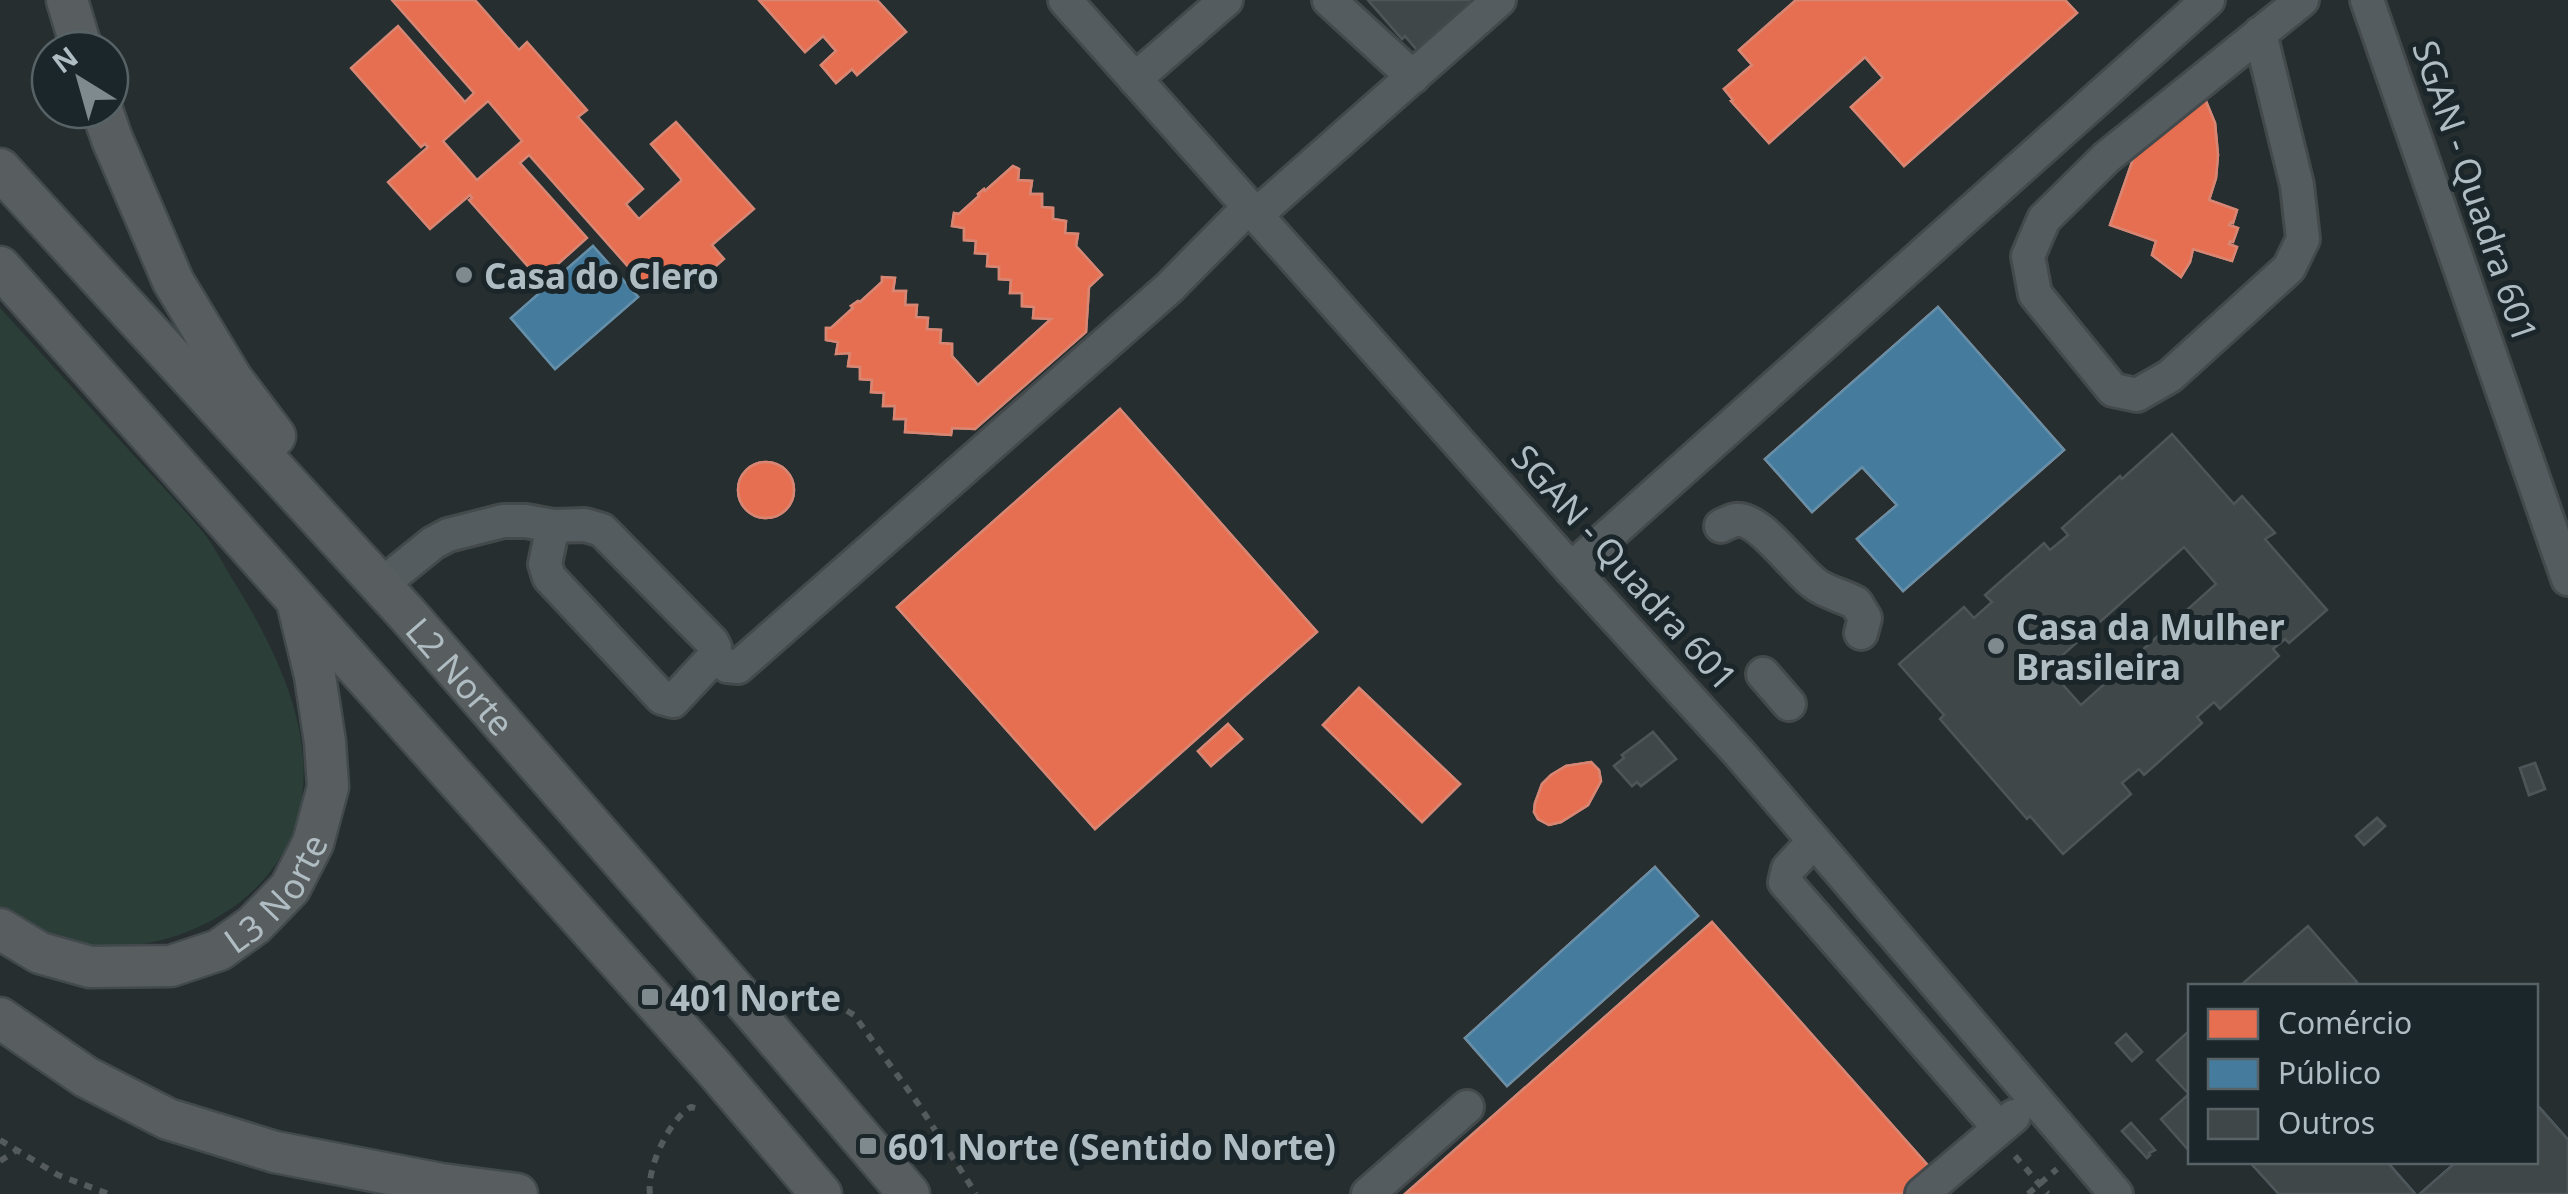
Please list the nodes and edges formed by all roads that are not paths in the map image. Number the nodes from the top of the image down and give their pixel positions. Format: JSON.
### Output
{"nodes":[{"id":1,"x":67,"y":0,"type":"edge"},
{"id":2,"x":1065,"y":0,"type":"edge"},
{"id":3,"x":1226,"y":0,"type":"edge"},
{"id":4,"x":1330,"y":0,"type":"edge"},
{"id":5,"x":1500,"y":0,"type":"edge"},
{"id":6,"x":2302,"y":0,"type":"edge"},
{"id":7,"x":2367,"y":0,"type":"edge"},
{"id":8,"x":2190,"y":6,"type":"edge"},
{"id":9,"x":76,"y":30,"type":"edge"},
{"id":10,"x":2260,"y":32,"type":"junction"},
{"id":11,"x":1412,"y":77,"type":"junction"},
{"id":12,"x":1135,"y":78,"type":"junction"},
{"id":13,"x":109,"y":130,"type":"edge"},
{"id":14,"x":0,"y":169,"type":"edge"},
{"id":15,"x":1253,"y":211,"type":"junction"},
{"id":16,"x":0,"y":266,"type":"edge"},
{"id":17,"x":553,"y":526,"type":"junction"},
{"id":18,"x":1721,"y":526,"type":"dead end"},
{"id":19,"x":1571,"y":569,"type":"junction"},
{"id":20,"x":2568,"y":579,"type":"edge"},
{"id":21,"x":296,"y":597,"type":"junction"},
{"id":22,"x":396,"y":598,"type":"junction"},
{"id":23,"x":1861,"y":633,"type":"dead end"},
{"id":24,"x":714,"y":657,"type":"junction"},
{"id":25,"x":1763,"y":674,"type":"dead end"},
{"id":26,"x":1789,"y":704,"type":"dead end"},
{"id":27,"x":1814,"y":841,"type":"junction"},
{"id":28,"x":0,"y":929,"type":"edge"},
{"id":29,"x":0,"y":1018,"type":"edge"},
{"id":30,"x":2034,"y":1098,"type":"junction"},
{"id":31,"x":1467,"y":1107,"type":"dead end"},
{"id":32,"x":1997,"y":1130,"type":"junction"},
{"id":33,"x":517,"y":1194,"type":"edge"},
{"id":34,"x":821,"y":1194,"type":"edge"},
{"id":35,"x":909,"y":1194,"type":"edge"},
{"id":36,"x":1368,"y":1194,"type":"edge"},
{"id":37,"x":1922,"y":1194,"type":"edge"},
{"id":38,"x":2116,"y":1194,"type":"edge"}],
"edges":[{"from":1,"to":9,"type":"main road"},
{"from":2,"to":12,"type":"street","name":"SGAN - Quadra 601"},
{"from":3,"to":12,"type":"street"},
{"from":4,"to":11,"type":"street"},
{"from":5,"to":11,"type":"street"},
{"from":6,"to":10,"type":"street"},
{"from":7,"to":20,"type":"street","name":"SGAN - Quadra 601"},
{"from":8,"to":19,"type":"street"},
{"from":10,"to":10,"type":"street"},
{"from":11,"to":15,"type":"street"},
{"from":12,"to":15,"type":"street","name":"SGAN - Quadra 601"},
{"from":13,"to":22,"type":"main road"},
{"from":14,"to":22,"type":"main road","name":"L2 Norte"},
{"from":15,"to":19,"type":"street","name":"SGAN - Quadra 601"},
{"from":15,"to":24,"type":"street"},
{"from":16,"to":21,"type":"main road","name":"L2 Norte"},
{"from":17,"to":22,"type":"street"},
{"from":17,"to":24,"type":"street"},
{"from":17,"to":24,"type":"street"},
{"from":18,"to":23,"type":"street"},
{"from":19,"to":27,"type":"street","name":"SGAN - Quadra 601"},
{"from":21,"to":28,"type":"main road","name":"L3 Norte"},
{"from":21,"to":34,"type":"main road","name":"L2 Norte"},
{"from":22,"to":35,"type":"main road","name":"L2 Norte"},
{"from":25,"to":26,"type":"street"},
{"from":27,"to":30,"type":"street","name":"SGAN - Quadra 601"},
{"from":27,"to":32,"type":"street"},
{"from":29,"to":33,"type":"main road"},
{"from":30,"to":32,"type":"street"},
{"from":30,"to":38,"type":"street","name":"SGAN - Quadra 601"},
{"from":31,"to":36,"type":"street"},
{"from":32,"to":37,"type":"street"}]}
